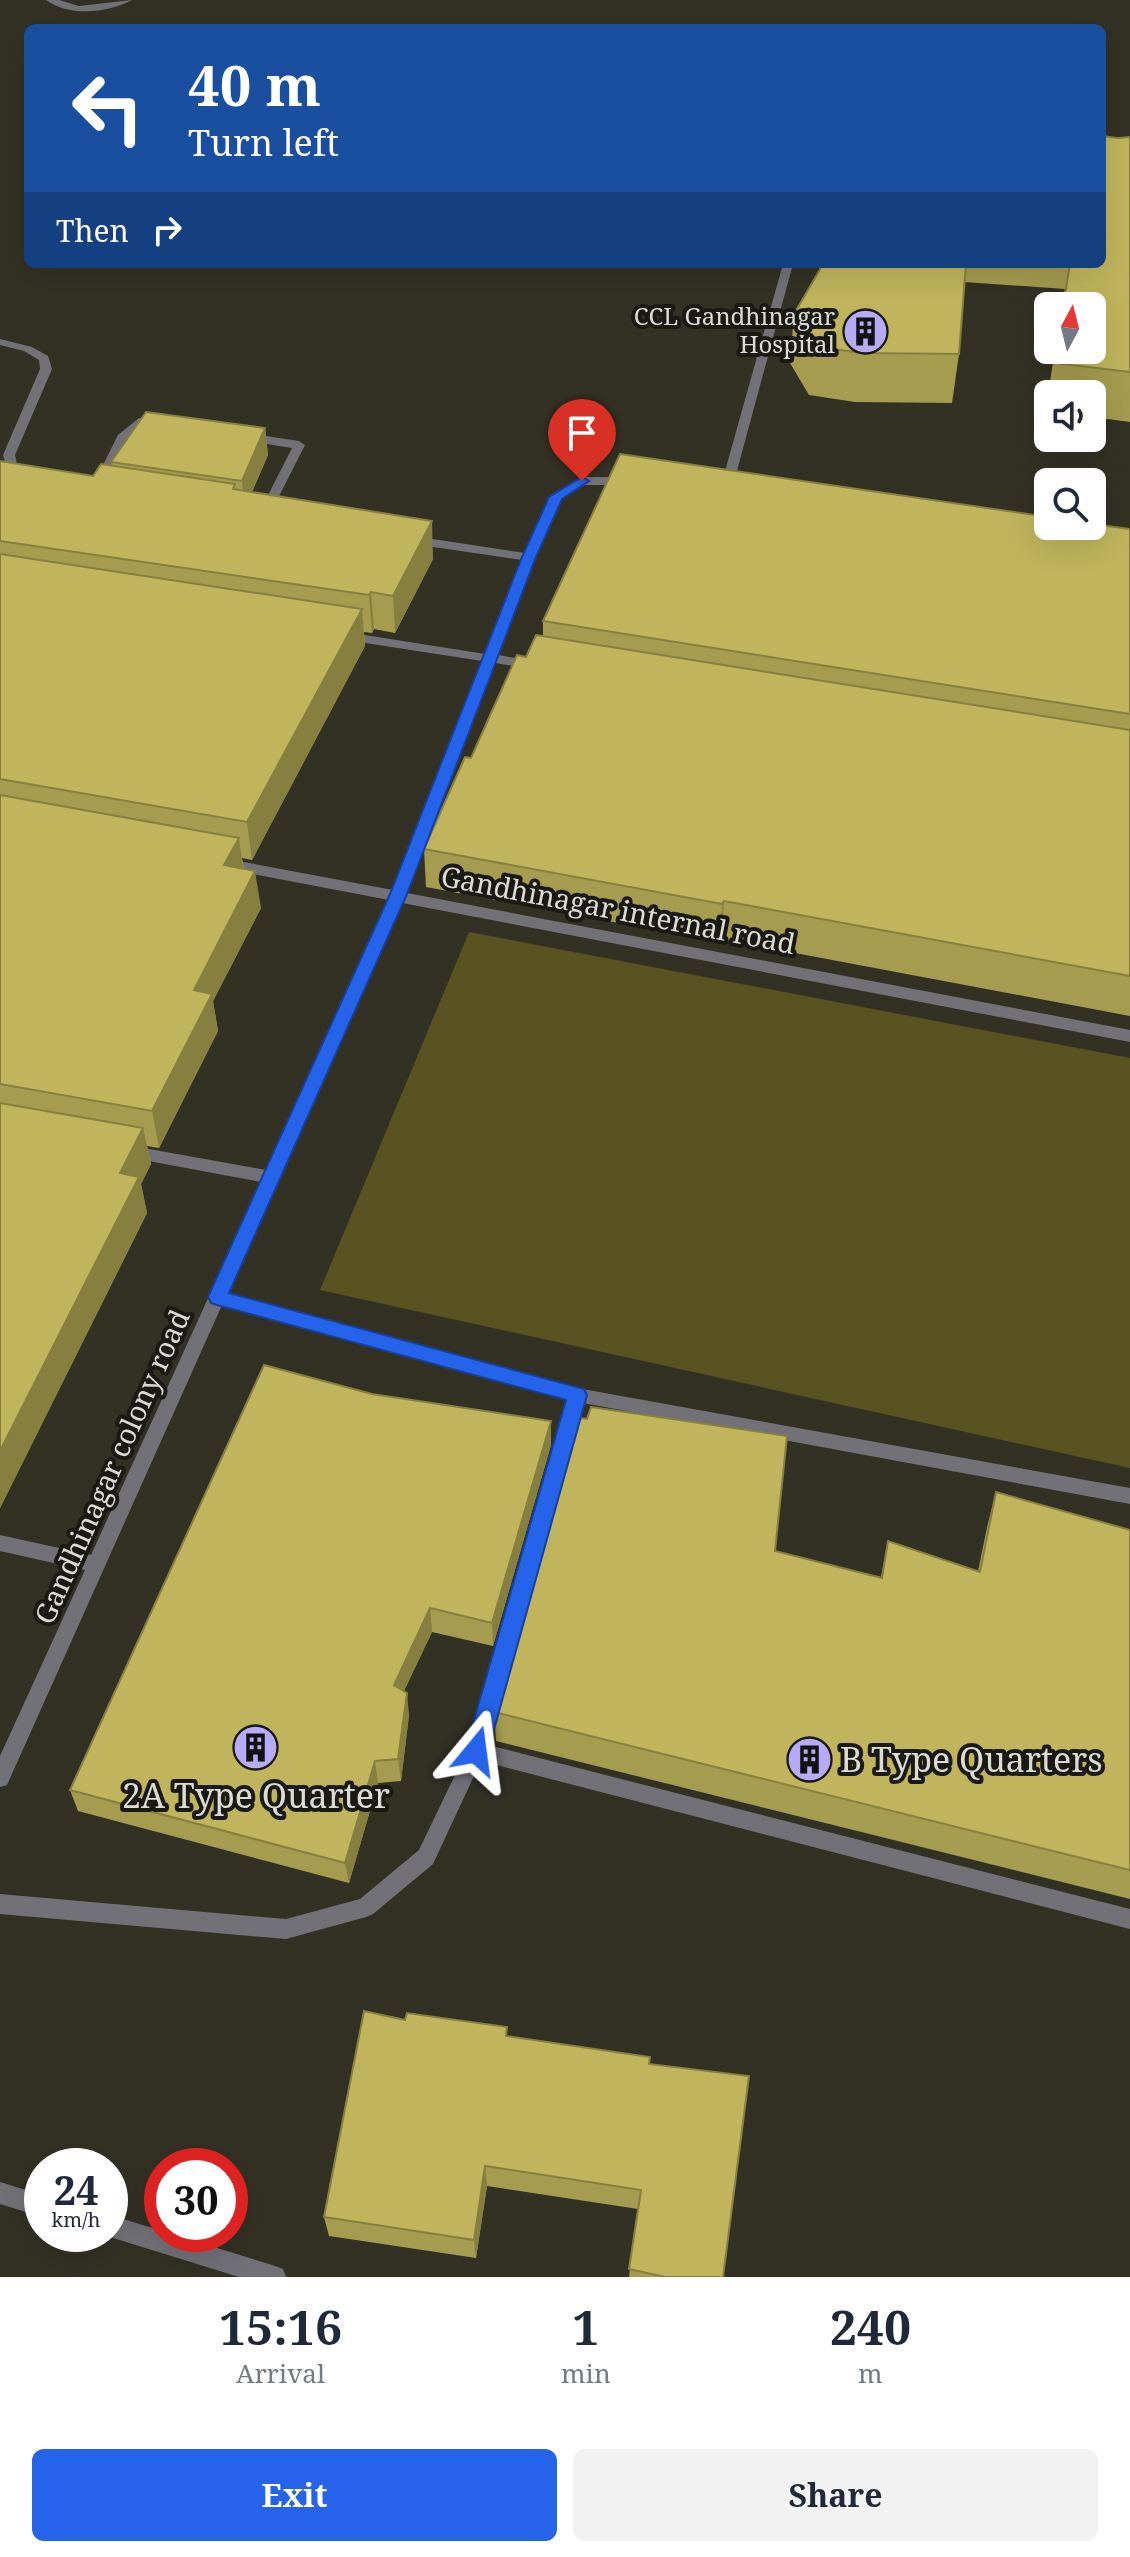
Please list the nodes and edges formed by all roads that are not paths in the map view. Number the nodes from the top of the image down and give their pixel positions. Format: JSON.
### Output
{"nodes":[{"id":1,"x":51,"y":0,"type":"edge"},
{"id":2,"x":127,"y":0,"type":"edge"},
{"id":3,"x":787,"y":268,"type":"edge"},
{"id":4,"x":0,"y":342,"type":"edge"},
{"id":5,"x":169,"y":425,"type":"edge"},
{"id":6,"x":230,"y":434,"type":"edge"},
{"id":7,"x":40,"y":480,"type":"edge"},
{"id":8,"x":643,"y":483,"type":"edge"},
{"id":9,"x":81,"y":490,"type":"edge"},
{"id":10,"x":95,"y":492,"type":"junction"},
{"id":11,"x":111,"y":494,"type":"edge"},
{"id":12,"x":740,"y":497,"type":"edge"},
{"id":13,"x":248,"y":515,"type":"edge"},
{"id":14,"x":263,"y":517,"type":"junction"},
{"id":15,"x":279,"y":519,"type":"edge"},
{"id":16,"x":404,"y":538,"type":"edge"},
{"id":17,"x":529,"y":557,"type":"junction"},
{"id":18,"x":338,"y":635,"type":"edge"},
{"id":19,"x":492,"y":658,"type":"junction"},
{"id":20,"x":554,"y":668,"type":"edge"},
{"id":21,"x":199,"y":858,"type":"edge"},
{"id":22,"x":399,"y":894,"type":"junction"},
{"id":23,"x":1130,"y":1036,"type":"edge"},
{"id":24,"x":105,"y":1147,"type":"edge"},
{"id":25,"x":271,"y":1177,"type":"junction"},
{"id":26,"x":217,"y":1297,"type":"junction"},
{"id":27,"x":577,"y":1395,"type":"junction"},
{"id":28,"x":1130,"y":1496,"type":"edge"},
{"id":29,"x":0,"y":1543,"type":"edge"},
{"id":30,"x":95,"y":1564,"type":"junction"},
{"id":31,"x":476,"y":1751,"type":"junction"},
{"id":32,"x":0,"y":1778,"type":"edge"},
{"id":33,"x":0,"y":1904,"type":"edge"},
{"id":34,"x":1130,"y":1919,"type":"edge"},
{"id":35,"x":0,"y":2193,"type":"edge"},
{"id":36,"x":24,"y":2200,"type":"edge"},
{"id":37,"x":128,"y":2232,"type":"edge"},
{"id":38,"x":275,"y":2277,"type":"edge"}],
"edges":[{"from":1,"to":2,"type":"street"},
{"from":3,"to":12,"type":"street"},
{"from":4,"to":7,"type":"street"},
{"from":5,"to":10,"type":"street"},
{"from":6,"to":14,"type":"street"},
{"from":8,"to":17,"type":"street","name":"Gandhinagar colony road"},
{"from":9,"to":10,"type":"street"},
{"from":10,"to":11,"type":"street"},
{"from":13,"to":14,"type":"street"},
{"from":14,"to":15,"type":"street"},
{"from":16,"to":17,"type":"street"},
{"from":17,"to":19,"type":"street","name":"Gandhinagar colony road"},
{"from":18,"to":19,"type":"street"},
{"from":19,"to":20,"type":"street"},
{"from":19,"to":22,"type":"street","name":"Gandhinagar colony road"},
{"from":21,"to":22,"type":"street","name":"Gandhinagar internal road"},
{"from":22,"to":23,"type":"street","name":"Gandhinagar internal road"},
{"from":22,"to":25,"type":"street","name":"Gandhinagar colony road"},
{"from":24,"to":25,"type":"street"},
{"from":25,"to":26,"type":"street","name":"Gandhinagar colony road"},
{"from":26,"to":27,"type":"street"},
{"from":26,"to":30,"type":"street","name":"Gandhinagar colony road"},
{"from":27,"to":28,"type":"street"},
{"from":27,"to":31,"type":"street"},
{"from":29,"to":30,"type":"street"},
{"from":30,"to":32,"type":"street","name":"Gandhinagar colony road"},
{"from":31,"to":33,"type":"street"},
{"from":31,"to":34,"type":"street"},
{"from":35,"to":36,"type":"street"},
{"from":37,"to":38,"type":"street"}]}
